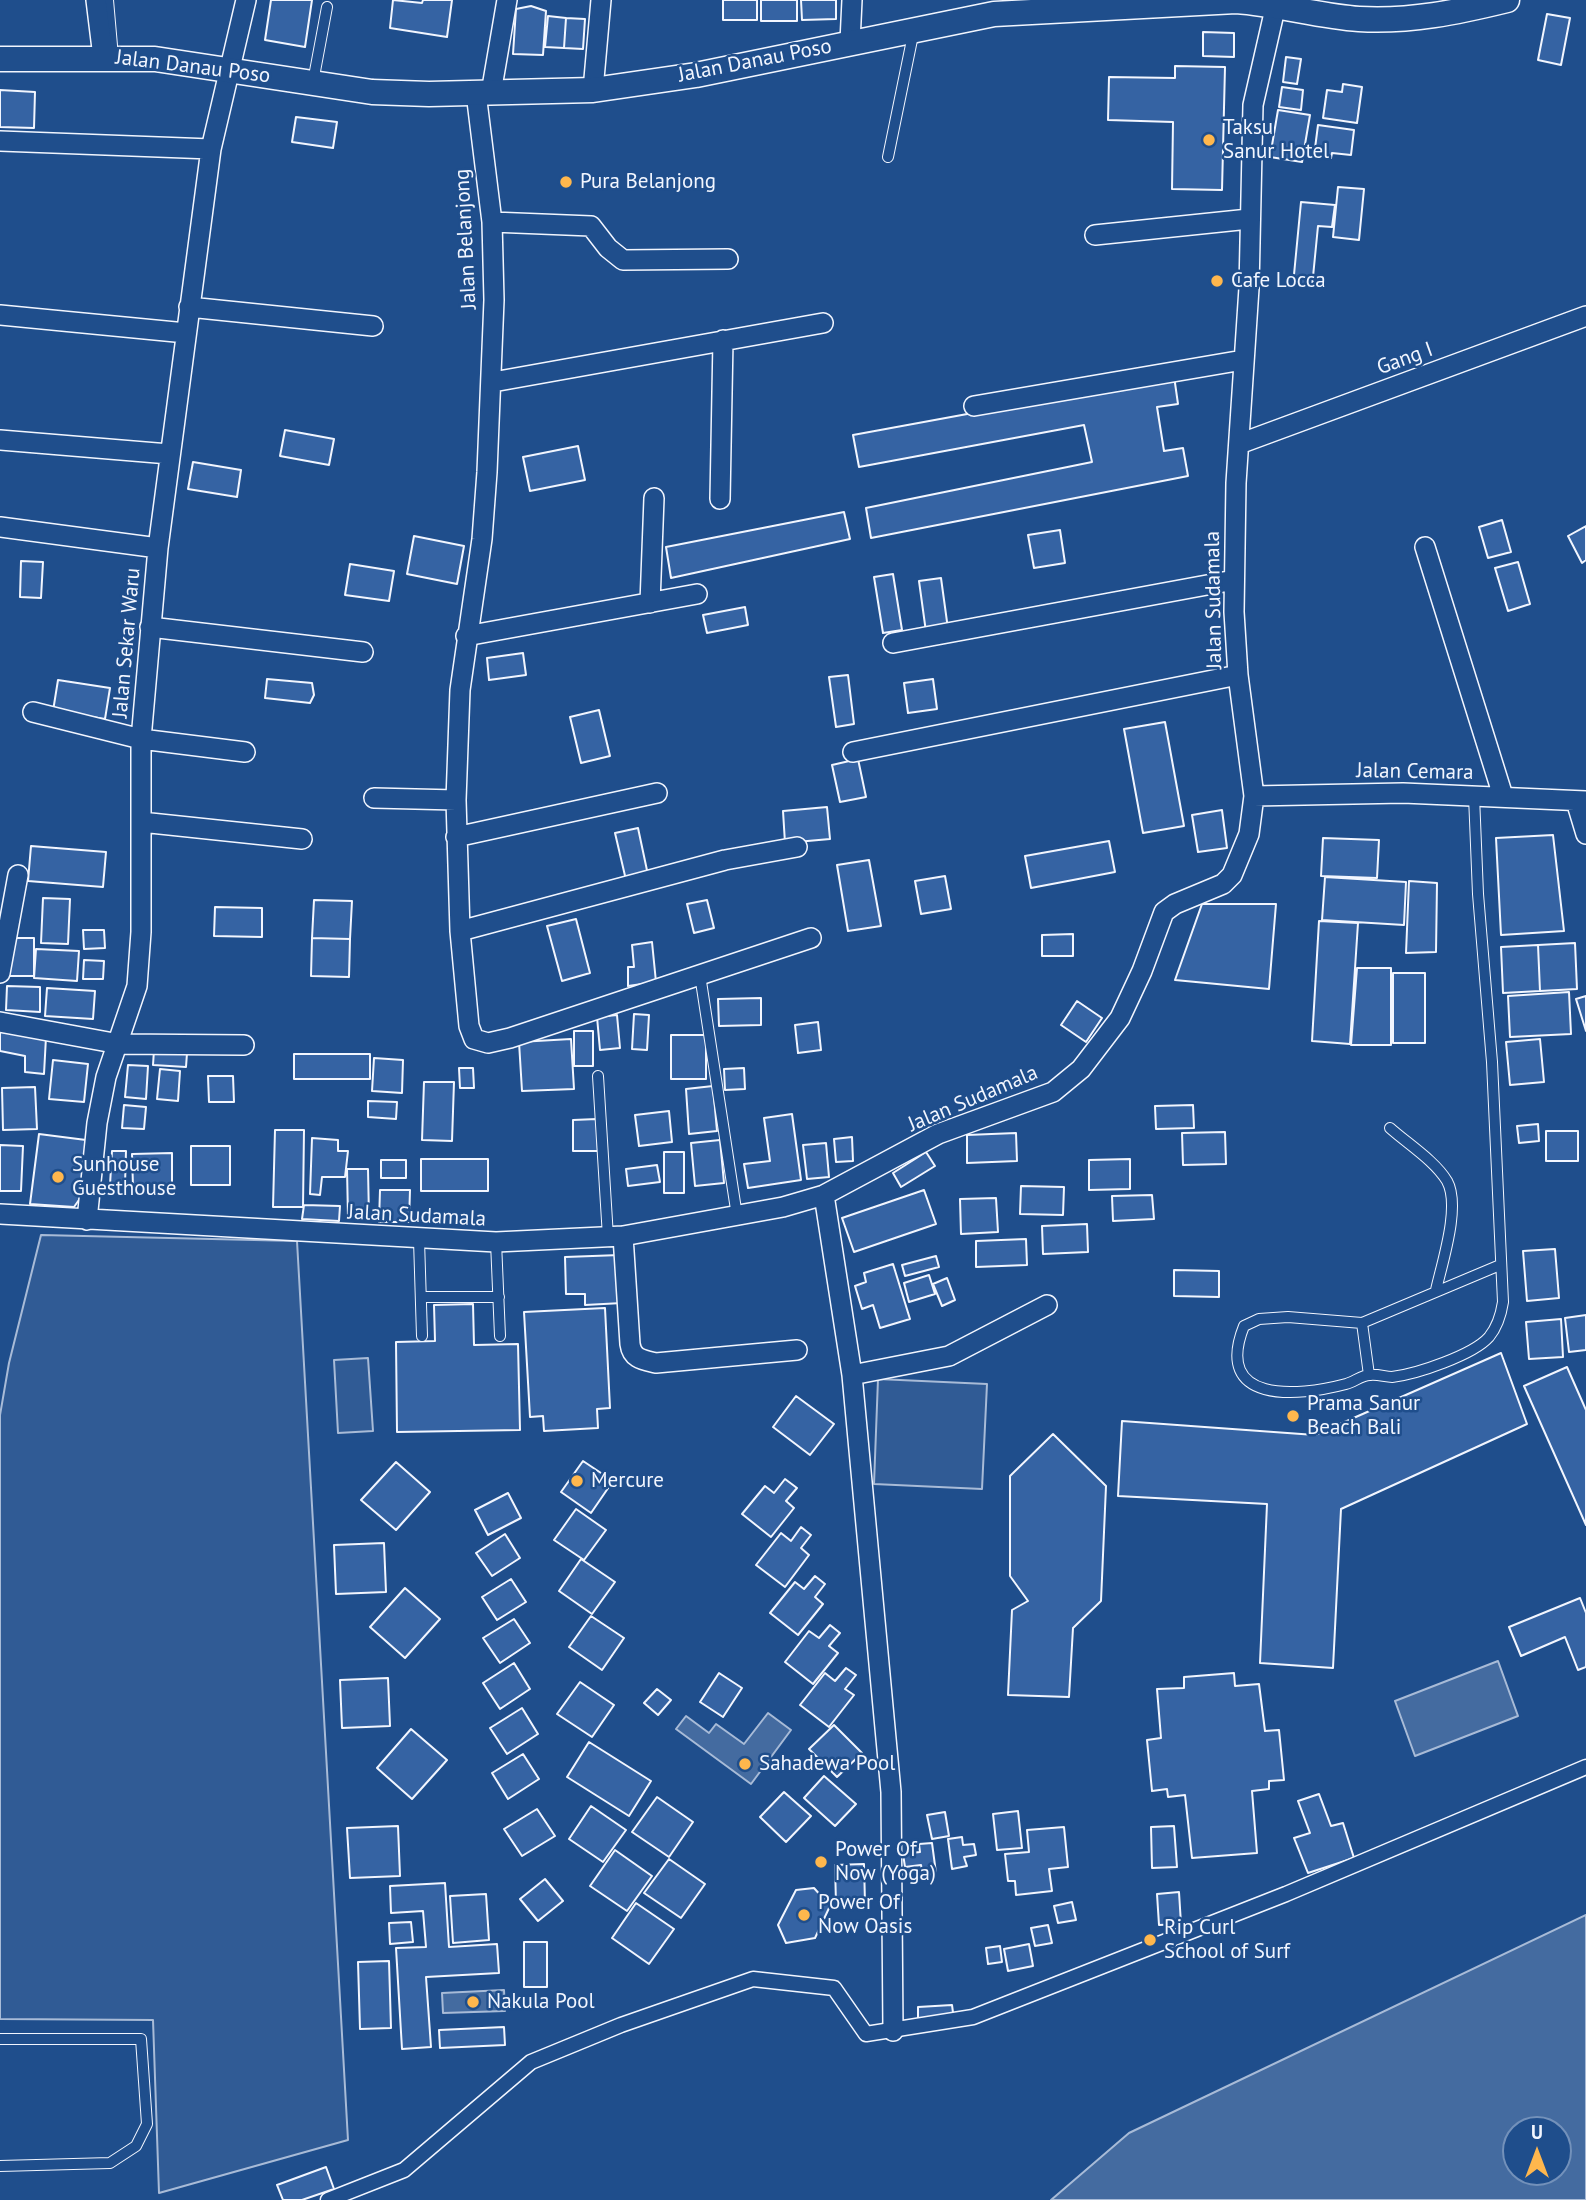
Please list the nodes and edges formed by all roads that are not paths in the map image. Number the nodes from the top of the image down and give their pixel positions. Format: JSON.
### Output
{"nodes":[{"id":1,"x":96,"y":0,"type":"edge"},
{"id":2,"x":108,"y":0,"type":"edge"},
{"id":3,"x":246,"y":0,"type":"edge"},
{"id":4,"x":507,"y":0,"type":"edge"},
{"id":5,"x":601,"y":0,"type":"edge"},
{"id":6,"x":852,"y":0,"type":"edge"},
{"id":7,"x":1507,"y":0,"type":"edge"},
{"id":8,"x":1277,"y":2,"type":"edge"},
{"id":9,"x":327,"y":7,"type":"dead end"},
{"id":10,"x":1436,"y":8,"type":"edge"},
{"id":11,"x":914,"y":30,"type":"junction"},
{"id":12,"x":850,"y":42,"type":"junction"},
{"id":13,"x":108,"y":57,"type":"junction"},
{"id":14,"x":0,"y":59,"type":"edge"},
{"id":15,"x":229,"y":68,"type":"junction"},
{"id":16,"x":313,"y":82,"type":"junction"},
{"id":17,"x":593,"y":90,"type":"junction"},
{"id":18,"x":484,"y":93,"type":"junction"},
{"id":19,"x":0,"y":141,"type":"edge"},
{"id":20,"x":212,"y":149,"type":"junction"},
{"id":21,"x":888,"y":157,"type":"dead end"},
{"id":22,"x":1250,"y":219,"type":"junction"},
{"id":23,"x":492,"y":222,"type":"junction"},
{"id":24,"x":1095,"y":235,"type":"dead end"},
{"id":25,"x":728,"y":259,"type":"dead end"},
{"id":26,"x":189,"y":307,"type":"junction"},
{"id":27,"x":0,"y":315,"type":"edge"},
{"id":28,"x":1586,"y":316,"type":"edge"},
{"id":29,"x":823,"y":323,"type":"dead end"},
{"id":30,"x":373,"y":326,"type":"dead end"},
{"id":31,"x":186,"y":333,"type":"junction"},
{"id":32,"x":723,"y":340,"type":"junction"},
{"id":33,"x":1244,"y":360,"type":"junction"},
{"id":34,"x":493,"y":382,"type":"junction"},
{"id":35,"x":974,"y":406,"type":"dead end"},
{"id":36,"x":0,"y":440,"type":"edge"},
{"id":37,"x":1239,"y":444,"type":"junction"},
{"id":38,"x":169,"y":454,"type":"junction"},
{"id":39,"x":654,"y":498,"type":"dead end"},
{"id":40,"x":720,"y":499,"type":"dead end"},
{"id":41,"x":0,"y":527,"type":"edge"},
{"id":42,"x":1425,"y":547,"type":"dead end"},
{"id":43,"x":158,"y":548,"type":"junction"},
{"id":44,"x":1234,"y":580,"type":"junction"},
{"id":45,"x":697,"y":594,"type":"dead end"},
{"id":46,"x":650,"y":603,"type":"junction"},
{"id":47,"x":150,"y":628,"type":"junction"},
{"id":48,"x":466,"y":636,"type":"junction"},
{"id":49,"x":893,"y":643,"type":"dead end"},
{"id":50,"x":363,"y":652,"type":"dead end"},
{"id":51,"x":1238,"y":675,"type":"junction"},
{"id":52,"x":33,"y":712,"type":"dead end"},
{"id":53,"x":141,"y":739,"type":"junction"},
{"id":54,"x":245,"y":752,"type":"dead end"},
{"id":55,"x":853,"y":752,"type":"dead end"},
{"id":56,"x":657,"y":793,"type":"dead end"},
{"id":57,"x":1254,"y":796,"type":"junction"},
{"id":58,"x":1474,"y":796,"type":"junction"},
{"id":59,"x":1503,"y":796,"type":"junction"},
{"id":60,"x":374,"y":798,"type":"dead end"},
{"id":61,"x":456,"y":800,"type":"junction"},
{"id":62,"x":1581,"y":801,"type":"edge"},
{"id":63,"x":141,"y":822,"type":"junction"},
{"id":64,"x":1586,"y":834,"type":"edge"},
{"id":65,"x":456,"y":837,"type":"junction"},
{"id":66,"x":302,"y":839,"type":"dead end"},
{"id":67,"x":797,"y":846,"type":"dead end"},
{"id":68,"x":18,"y":874,"type":"dead end"},
{"id":69,"x":460,"y":931,"type":"junction"},
{"id":70,"x":811,"y":938,"type":"dead end"},
{"id":71,"x":0,"y":974,"type":"edge"},
{"id":72,"x":700,"y":975,"type":"junction"},
{"id":73,"x":0,"y":1022,"type":"edge"},
{"id":74,"x":119,"y":1044,"type":"junction"},
{"id":75,"x":244,"y":1045,"type":"dead end"},
{"id":76,"x":598,"y":1076,"type":"dead end"},
{"id":77,"x":1390,"y":1128,"type":"dead end"},
{"id":78,"x":824,"y":1195,"type":"junction"},
{"id":79,"x":0,"y":1214,"type":"edge"},
{"id":80,"x":737,"y":1216,"type":"junction"},
{"id":81,"x":87,"y":1220,"type":"junction"},
{"id":82,"x":615,"y":1237,"type":"junction"},
{"id":83,"x":419,"y":1240,"type":"junction"},
{"id":84,"x":496,"y":1242,"type":"junction"},
{"id":85,"x":1500,"y":1265,"type":"junction"},
{"id":86,"x":1436,"y":1290,"type":"junction"},
{"id":87,"x":421,"y":1297,"type":"junction"},
{"id":88,"x":499,"y":1297,"type":"junction"},
{"id":89,"x":1047,"y":1305,"type":"dead end"},
{"id":90,"x":1362,"y":1323,"type":"junction"},
{"id":91,"x":422,"y":1336,"type":"dead end"},
{"id":92,"x":500,"y":1336,"type":"dead end"},
{"id":93,"x":797,"y":1350,"type":"dead end"},
{"id":94,"x":852,"y":1375,"type":"junction"},
{"id":95,"x":1369,"y":1375,"type":"junction"},
{"id":96,"x":1586,"y":1767,"type":"edge"},
{"id":97,"x":893,"y":2031,"type":"junction"},
{"id":98,"x":0,"y":2039,"type":"edge"},
{"id":99,"x":0,"y":2166,"type":"edge"},
{"id":100,"x":328,"y":2200,"type":"edge"}],
"edges":[{"from":1,"to":13,"type":"street"},
{"from":2,"to":13,"type":"lane"},
{"from":3,"to":15,"type":"street","name":"Jalan Sekar Waru"},
{"from":4,"to":18,"type":"street","name":"Jalan Belanjong"},
{"from":5,"to":17,"type":"street"},
{"from":6,"to":12,"type":"street"},
{"from":7,"to":10,"type":"street","name":"Jalan Danau Poso"},
{"from":8,"to":10,"type":"street","name":"Jalan Danau Poso"},
{"from":8,"to":11,"type":"street","name":"Jalan Danau Poso"},
{"from":8,"to":22,"type":"street","name":"Jalan Sudamala"},
{"from":9,"to":16,"type":"lane"},
{"from":11,"to":12,"type":"street","name":"Jalan Danau Poso"},
{"from":11,"to":21,"type":"lane"},
{"from":12,"to":17,"type":"street","name":"Jalan Danau Poso"},
{"from":13,"to":14,"type":"street","name":"Jalan Danau Poso"},
{"from":13,"to":15,"type":"street","name":"Jalan Danau Poso"},
{"from":15,"to":16,"type":"street","name":"Jalan Danau Poso"},
{"from":15,"to":20,"type":"street","name":"Jalan Sekar Waru"},
{"from":16,"to":18,"type":"street","name":"Jalan Danau Poso"},
{"from":17,"to":18,"type":"street","name":"Jalan Danau Poso"},
{"from":18,"to":23,"type":"street","name":"Jalan Belanjong"},
{"from":19,"to":20,"type":"street"},
{"from":20,"to":26,"type":"street","name":"Jalan Sekar Waru"},
{"from":22,"to":24,"type":"street"},
{"from":22,"to":33,"type":"street","name":"Jalan Sudamala"},
{"from":23,"to":25,"type":"street"},
{"from":23,"to":34,"type":"street","name":"Jalan Belanjong"},
{"from":26,"to":30,"type":"street"},
{"from":26,"to":31,"type":"street","name":"Jalan Sekar Waru"},
{"from":27,"to":31,"type":"street"},
{"from":28,"to":37,"type":"street","name":"Gang I"},
{"from":29,"to":32,"type":"street"},
{"from":31,"to":38,"type":"street","name":"Jalan Sekar Waru"},
{"from":32,"to":34,"type":"street"},
{"from":32,"to":40,"type":"street"},
{"from":33,"to":35,"type":"street"},
{"from":33,"to":37,"type":"street","name":"Jalan Sudamala"},
{"from":34,"to":48,"type":"street","name":"Jalan Belanjong"},
{"from":36,"to":38,"type":"street"},
{"from":37,"to":44,"type":"street","name":"Jalan Sudamala"},
{"from":38,"to":43,"type":"street","name":"Jalan Sekar Waru"},
{"from":39,"to":46,"type":"street"},
{"from":41,"to":43,"type":"street"},
{"from":42,"to":59,"type":"street"},
{"from":43,"to":47,"type":"street","name":"Jalan Sekar Waru"},
{"from":44,"to":49,"type":"street"},
{"from":44,"to":51,"type":"street","name":"Jalan Sudamala"},
{"from":45,"to":46,"type":"street"},
{"from":46,"to":48,"type":"street"},
{"from":47,"to":50,"type":"street"},
{"from":47,"to":53,"type":"street","name":"Jalan Sekar Waru"},
{"from":48,"to":61,"type":"street","name":"Jalan Belanjong"},
{"from":51,"to":55,"type":"street"},
{"from":51,"to":57,"type":"street","name":"Jalan Sudamala"},
{"from":52,"to":53,"type":"street"},
{"from":53,"to":54,"type":"street"},
{"from":53,"to":63,"type":"street","name":"Jalan Sekar Waru"},
{"from":56,"to":65,"type":"street"},
{"from":57,"to":58,"type":"street","name":"Jalan Cemara"},
{"from":57,"to":78,"type":"street","name":"Jalan Sudamala"},
{"from":58,"to":59,"type":"street","name":"Jalan Cemara"},
{"from":58,"to":85,"type":"lane"},
{"from":59,"to":62,"type":"street","name":"Jalan Cemara"},
{"from":60,"to":61,"type":"street"},
{"from":61,"to":65,"type":"street","name":"Jalan Belanjong"},
{"from":62,"to":64,"type":"street","name":"Jalan Cemara"},
{"from":63,"to":66,"type":"street"},
{"from":63,"to":74,"type":"street","name":"Jalan Sekar Waru"},
{"from":65,"to":69,"type":"street","name":"Jalan Belanjong"},
{"from":67,"to":69,"type":"street"},
{"from":68,"to":71,"type":"street"},
{"from":69,"to":72,"type":"street","name":"Jalan Belanjong"},
{"from":70,"to":72,"type":"street"},
{"from":72,"to":80,"type":"lane"},
{"from":73,"to":74,"type":"street"},
{"from":74,"to":75,"type":"street"},
{"from":74,"to":81,"type":"street","name":"Jalan Sekar Waru"},
{"from":76,"to":82,"type":"lane"},
{"from":77,"to":86,"type":"lane"},
{"from":78,"to":80,"type":"street","name":"Jalan Sudamala"},
{"from":78,"to":94,"type":"street"},
{"from":79,"to":81,"type":"street","name":"Jalan Sudamala"},
{"from":80,"to":82,"type":"street","name":"Jalan Sudamala"},
{"from":81,"to":83,"type":"street","name":"Jalan Sudamala"},
{"from":82,"to":84,"type":"street","name":"Jalan Sudamala"},
{"from":82,"to":93,"type":"street"},
{"from":83,"to":84,"type":"street","name":"Jalan Sudamala"},
{"from":83,"to":87,"type":"lane"},
{"from":84,"to":88,"type":"lane"},
{"from":85,"to":86,"type":"lane"},
{"from":85,"to":95,"type":"lane"},
{"from":86,"to":90,"type":"lane"},
{"from":87,"to":88,"type":"lane"},
{"from":87,"to":91,"type":"lane"},
{"from":88,"to":92,"type":"lane"},
{"from":89,"to":94,"type":"street"},
{"from":90,"to":95,"type":"lane"},
{"from":90,"to":95,"type":"lane"},
{"from":94,"to":97,"type":"street"},
{"from":96,"to":97,"type":"street"},
{"from":97,"to":100,"type":"street"},
{"from":98,"to":99,"type":"lane"}]}
